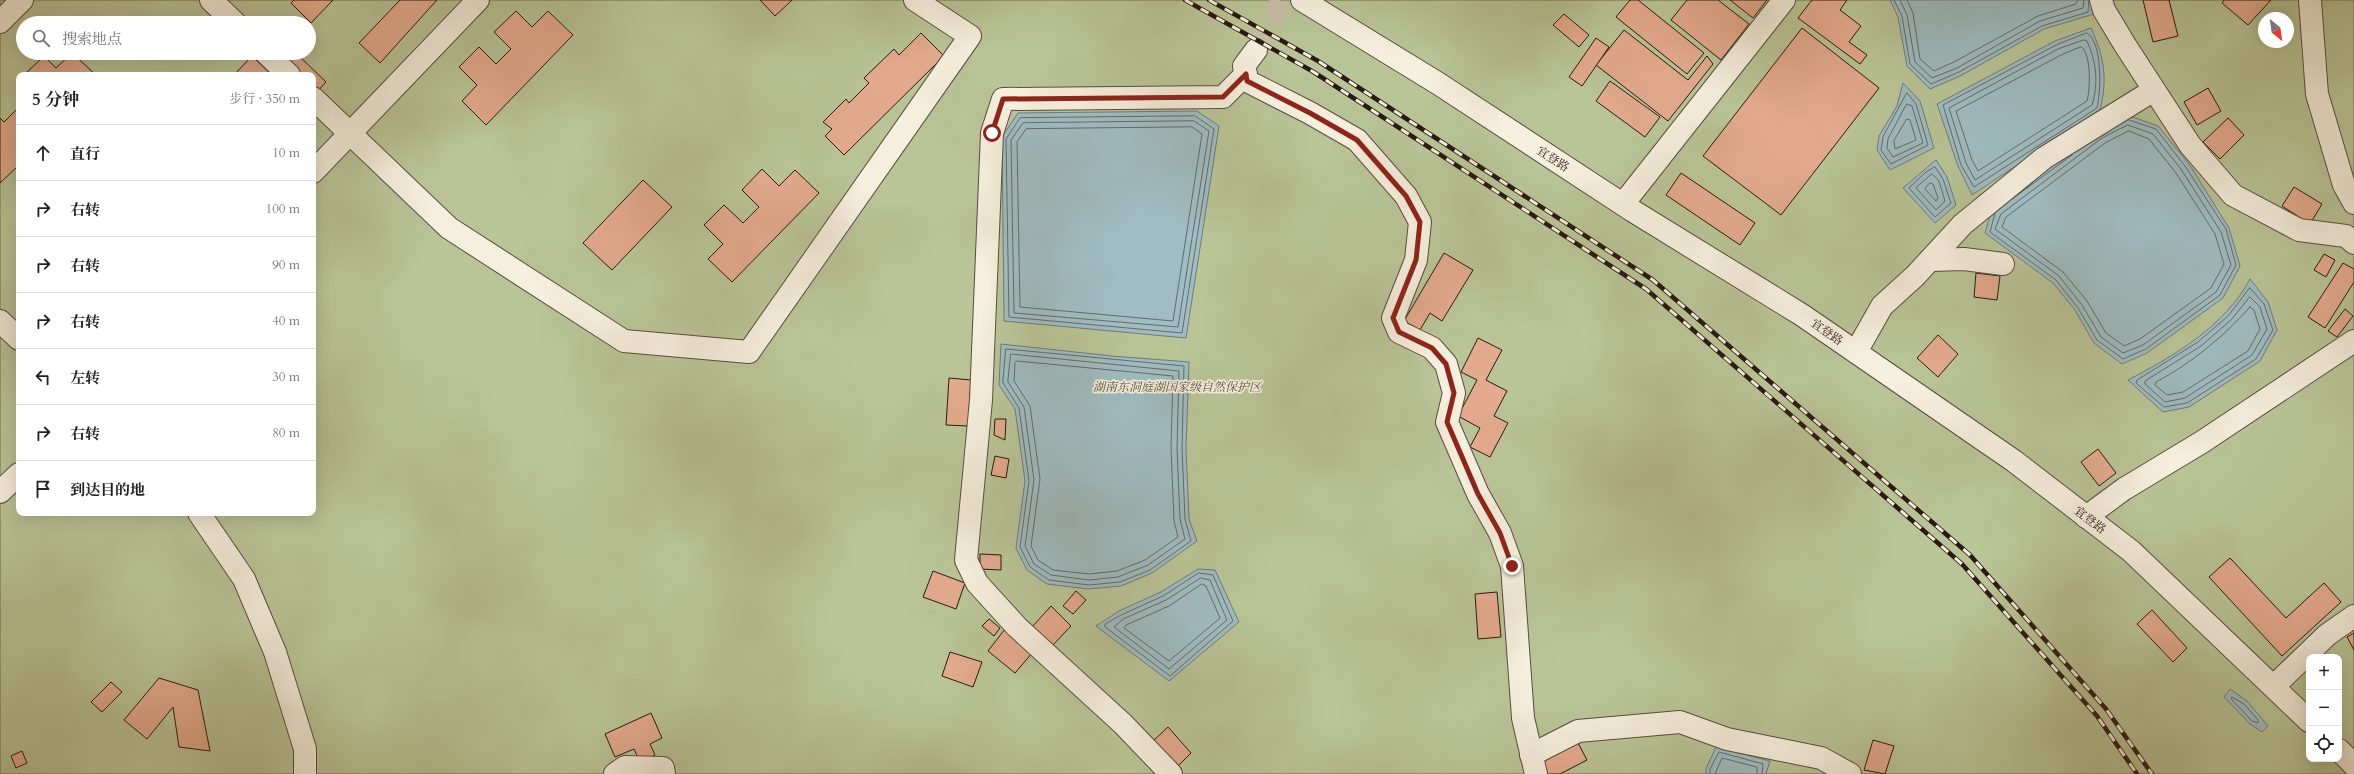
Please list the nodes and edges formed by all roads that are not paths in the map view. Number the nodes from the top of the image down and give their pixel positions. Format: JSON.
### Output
{"nodes":[{"id":1,"x":22,"y":0,"type":"edge"},
{"id":2,"x":211,"y":0,"type":"edge"},
{"id":3,"x":478,"y":0,"type":"edge"},
{"id":4,"x":915,"y":0,"type":"edge"},
{"id":5,"x":1302,"y":0,"type":"edge"},
{"id":6,"x":1784,"y":0,"type":"edge"},
{"id":7,"x":2101,"y":0,"type":"edge"},
{"id":8,"x":2310,"y":0,"type":"edge"},
{"id":9,"x":228,"y":16,"type":"edge"},
{"id":10,"x":0,"y":22,"type":"edge"},
{"id":11,"x":1256,"y":50,"type":"tunnel mouth"},
{"id":12,"x":273,"y":60,"type":"edge"},
{"id":13,"x":286,"y":72,"type":"edge"},
{"id":14,"x":1246,"y":74,"type":"junction"},
{"id":15,"x":2154,"y":90,"type":"junction"},
{"id":16,"x":316,"y":101,"type":"edge"},
{"id":17,"x":350,"y":134,"type":"junction"},
{"id":18,"x":316,"y":169,"type":"edge"},
{"id":19,"x":1623,"y":204,"type":"junction"},
{"id":20,"x":2354,"y":204,"type":"edge"},
{"id":21,"x":2354,"y":243,"type":"edge"},
{"id":22,"x":1930,"y":260,"type":"junction"},
{"id":23,"x":2003,"y":264,"type":"dead end"},
{"id":24,"x":0,"y":322,"type":"edge"},
{"id":25,"x":16,"y":336,"type":"edge"},
{"id":26,"x":2354,"y":341,"type":"edge"},
{"id":27,"x":1856,"y":352,"type":"junction"},
{"id":28,"x":16,"y":477,"type":"edge"},
{"id":29,"x":0,"y":492,"type":"edge"},
{"id":30,"x":201,"y":516,"type":"edge"},
{"id":31,"x":2086,"y":517,"type":"junction"},
{"id":32,"x":2354,"y":616,"type":"edge"},
{"id":33,"x":2274,"y":686,"type":"junction"},
{"id":34,"x":2306,"y":717,"type":"edge"},
{"id":35,"x":2342,"y":753,"type":"edge"},
{"id":36,"x":1534,"y":764,"type":"edge"},
{"id":37,"x":2354,"y":765,"type":"edge"},
{"id":38,"x":305,"y":774,"type":"edge"},
{"id":39,"x":615,"y":774,"type":"edge"},
{"id":40,"x":664,"y":774,"type":"edge"},
{"id":41,"x":1171,"y":774,"type":"edge"},
{"id":42,"x":1850,"y":774,"type":"edge"}],
"edges":[{"from":1,"to":10,"type":"street"},
{"from":2,"to":9,"type":"street"},
{"from":3,"to":17,"type":"street"},
{"from":4,"to":17,"type":"street"},
{"from":5,"to":19,"type":"street","name":"宜登路"},
{"from":6,"to":19,"type":"street"},
{"from":7,"to":15,"type":"street"},
{"from":8,"to":20,"type":"street"},
{"from":11,"to":14,"type":"street"},
{"from":12,"to":13,"type":"street"},
{"from":14,"to":36,"type":"street"},
{"from":14,"to":41,"type":"street"},
{"from":15,"to":21,"type":"street"},
{"from":15,"to":22,"type":"street"},
{"from":16,"to":17,"type":"street"},
{"from":17,"to":18,"type":"street"},
{"from":19,"to":27,"type":"street","name":"宜登路"},
{"from":22,"to":23,"type":"street"},
{"from":22,"to":27,"type":"street"},
{"from":24,"to":25,"type":"street"},
{"from":26,"to":31,"type":"street"},
{"from":27,"to":31,"type":"street","name":"宜登路"},
{"from":28,"to":29,"type":"street"},
{"from":30,"to":38,"type":"street"},
{"from":31,"to":33,"type":"street","name":"宜登路"},
{"from":32,"to":33,"type":"street"},
{"from":33,"to":34,"type":"street","name":"宜登路"},
{"from":35,"to":37,"type":"street"},
{"from":36,"to":42,"type":"street"},
{"from":39,"to":40,"type":"street"}]}
